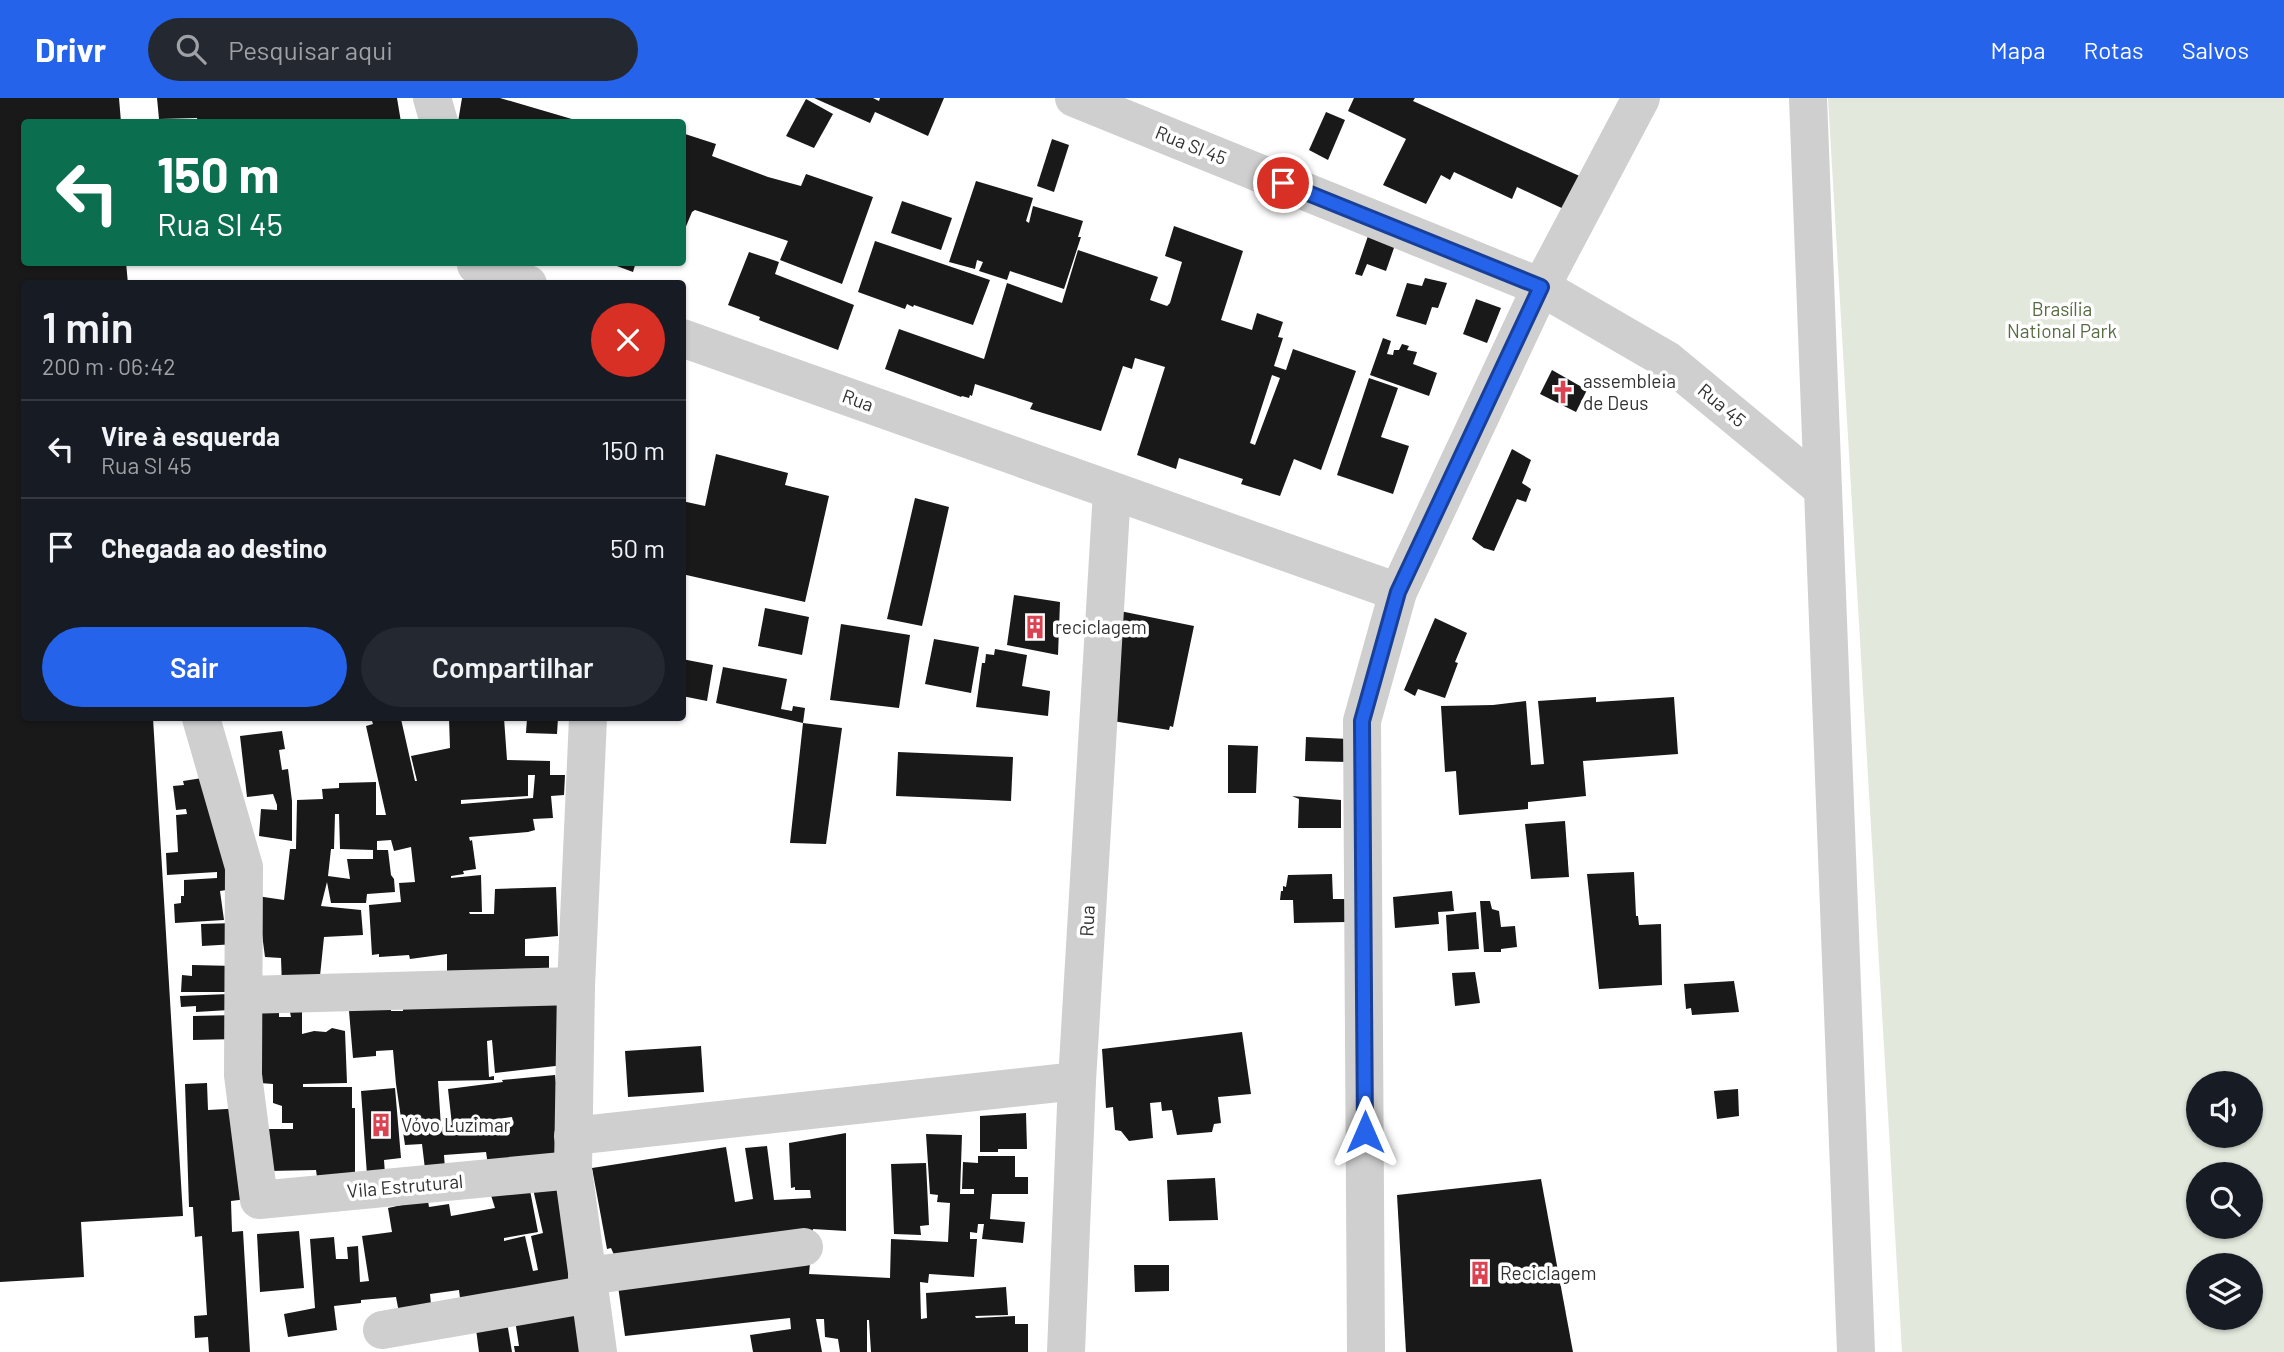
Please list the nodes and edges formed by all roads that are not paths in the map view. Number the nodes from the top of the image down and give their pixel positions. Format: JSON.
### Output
{"nodes":[{"id":1,"x":432,"y":98,"type":"edge"},
{"id":2,"x":1074,"y":98,"type":"edge"},
{"id":3,"x":1641,"y":98,"type":"edge"},
{"id":4,"x":1808,"y":98,"type":"edge"},
{"id":5,"x":1133,"y":109,"type":"edge"},
{"id":6,"x":438,"y":119,"type":"edge"},
{"id":7,"x":478,"y":270,"type":"edge"},
{"id":8,"x":514,"y":280,"type":"edge"},
{"id":9,"x":1541,"y":287,"type":"junction"},
{"id":10,"x":686,"y":339,"type":"edge"},
{"id":11,"x":1824,"y":489,"type":"junction"},
{"id":12,"x":1112,"y":491,"type":"junction"},
{"id":13,"x":1398,"y":592,"type":"junction"},
{"id":14,"x":202,"y":721,"type":"edge"},
{"id":15,"x":587,"y":721,"type":"edge"},
{"id":16,"x":576,"y":986,"type":"junction"},
{"id":17,"x":244,"y":995,"type":"junction"},
{"id":18,"x":1077,"y":1081,"type":"junction"},
{"id":19,"x":573,"y":1153,"type":"junction"},
{"id":20,"x":804,"y":1247,"type":"dead end"},
{"id":21,"x":589,"y":1285,"type":"junction"},
{"id":22,"x":382,"y":1330,"type":"dead end"},
{"id":23,"x":598,"y":1352,"type":"edge"},
{"id":24,"x":1066,"y":1352,"type":"edge"},
{"id":25,"x":1366,"y":1352,"type":"edge"},
{"id":26,"x":1856,"y":1352,"type":"edge"}],
"edges":[{"from":1,"to":6,"type":"street"},
{"from":2,"to":5,"type":"street","name":"Rua Sl 45"},
{"from":3,"to":9,"type":"street"},
{"from":4,"to":11,"type":"street"},
{"from":5,"to":9,"type":"street","name":"Rua Sl 45"},
{"from":7,"to":8,"type":"street"},
{"from":9,"to":11,"type":"street","name":"Rua 45"},
{"from":9,"to":13,"type":"street"},
{"from":10,"to":12,"type":"street","name":"Rua"},
{"from":11,"to":26,"type":"street"},
{"from":12,"to":13,"type":"street","name":"Rua"},
{"from":12,"to":18,"type":"street","name":"Rua"},
{"from":13,"to":25,"type":"street"},
{"from":14,"to":17,"type":"street","name":"Vila Estrutural"},
{"from":15,"to":16,"type":"street"},
{"from":16,"to":17,"type":"street"},
{"from":16,"to":19,"type":"street"},
{"from":17,"to":19,"type":"street","name":"Vila Estrutural"},
{"from":18,"to":19,"type":"street"},
{"from":18,"to":24,"type":"street","name":"Rua"},
{"from":19,"to":21,"type":"street"},
{"from":20,"to":21,"type":"street"},
{"from":21,"to":22,"type":"street"},
{"from":21,"to":23,"type":"street"}]}
